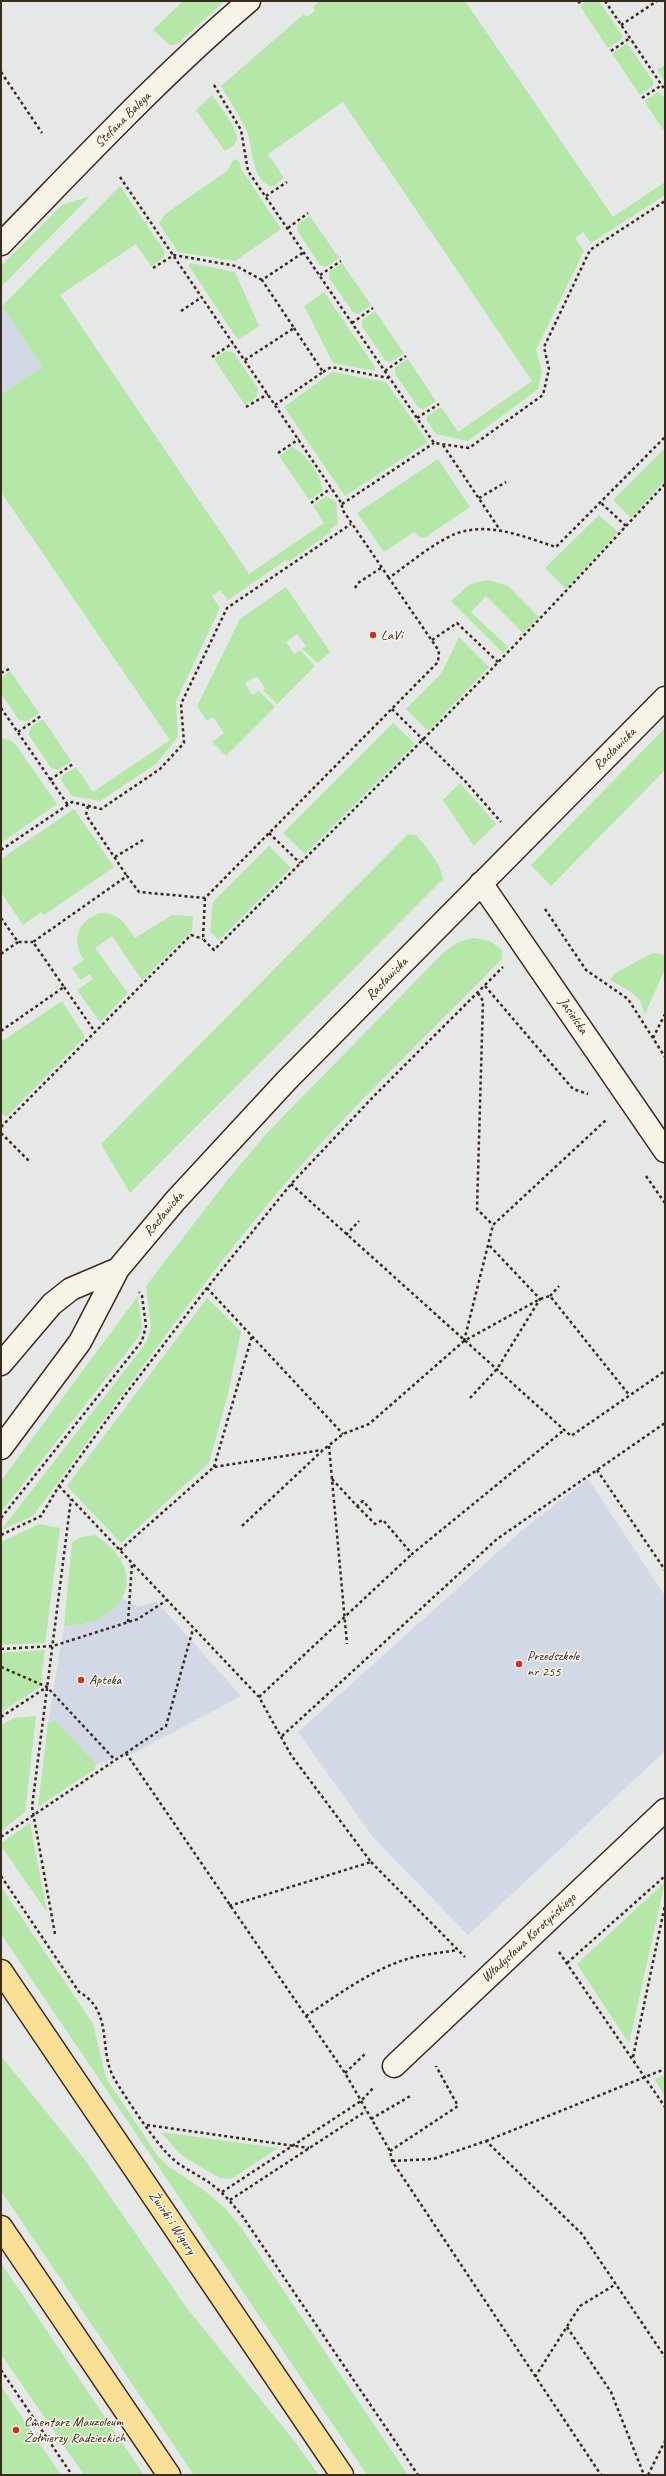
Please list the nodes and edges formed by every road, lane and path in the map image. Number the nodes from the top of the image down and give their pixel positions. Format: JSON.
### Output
{"nodes":[{"id":1,"x":249,"y":1,"type":"edge"},
{"id":2,"x":605,"y":1,"type":"edge"},
{"id":3,"x":657,"y":1,"type":"edge"},
{"id":4,"x":621,"y":25,"type":"junction"},
{"id":5,"x":630,"y":38,"type":"junction"},
{"id":6,"x":611,"y":51,"type":"dead end"},
{"id":7,"x":1,"y":72,"type":"edge"},
{"id":8,"x":214,"y":85,"type":"dead end"},
{"id":9,"x":662,"y":85,"type":"junction"},
{"id":10,"x":665,"y":90,"type":"edge"},
{"id":11,"x":642,"y":98,"type":"dead end"},
{"id":12,"x":42,"y":133,"type":"dead end"},
{"id":13,"x":120,"y":176,"type":"dead end"},
{"id":14,"x":287,"y":182,"type":"dead end"},
{"id":15,"x":266,"y":196,"type":"junction"},
{"id":16,"x":665,"y":201,"type":"edge"},
{"id":17,"x":308,"y":213,"type":"dead end"},
{"id":18,"x":288,"y":228,"type":"junction"},
{"id":19,"x":1,"y":244,"type":"edge"},
{"id":20,"x":304,"y":252,"type":"junction"},
{"id":21,"x":174,"y":255,"type":"junction"},
{"id":22,"x":341,"y":261,"type":"dead end"},
{"id":23,"x":153,"y":268,"type":"dead end"},
{"id":24,"x":320,"y":275,"type":"junction"},
{"id":25,"x":262,"y":280,"type":"junction"},
{"id":26,"x":202,"y":298,"type":"junction"},
{"id":27,"x":373,"y":308,"type":"dead end"},
{"id":28,"x":181,"y":311,"type":"dead end"},
{"id":29,"x":352,"y":323,"type":"junction"},
{"id":30,"x":294,"y":328,"type":"junction"},
{"id":31,"x":233,"y":343,"type":"junction"},
{"id":32,"x":406,"y":356,"type":"dead end"},
{"id":33,"x":212,"y":357,"type":"dead end"},
{"id":34,"x":245,"y":360,"type":"junction"},
{"id":35,"x":385,"y":371,"type":"junction"},
{"id":36,"x":323,"y":372,"type":"junction"},
{"id":37,"x":390,"y":378,"type":"junction"},
{"id":38,"x":268,"y":394,"type":"junction"},
{"id":39,"x":438,"y":404,"type":"dead end"},
{"id":40,"x":275,"y":405,"type":"junction"},
{"id":41,"x":246,"y":407,"type":"dead end"},
{"id":42,"x":418,"y":418,"type":"junction"},
{"id":43,"x":665,"y":437,"type":"edge"},
{"id":44,"x":299,"y":440,"type":"junction"},
{"id":45,"x":434,"y":443,"type":"junction"},
{"id":46,"x":442,"y":444,"type":"junction"},
{"id":47,"x":278,"y":453,"type":"dead end"},
{"id":48,"x":506,"y":482,"type":"dead end"},
{"id":49,"x":665,"y":484,"type":"edge"},
{"id":50,"x":332,"y":488,"type":"junction"},
{"id":51,"x":479,"y":498,"type":"junction"},
{"id":52,"x":600,"y":502,"type":"junction"},
{"id":53,"x":311,"y":503,"type":"dead end"},
{"id":54,"x":342,"y":504,"type":"junction"},
{"id":55,"x":351,"y":524,"type":"junction"},
{"id":56,"x":626,"y":526,"type":"junction"},
{"id":57,"x":501,"y":530,"type":"junction"},
{"id":58,"x":381,"y":568,"type":"junction"},
{"id":59,"x":389,"y":578,"type":"junction"},
{"id":60,"x":355,"y":588,"type":"dead end"},
{"id":61,"x":432,"y":640,"type":"junction"},
{"id":62,"x":498,"y":662,"type":"junction"},
{"id":63,"x":9,"y":669,"type":"dead end"},
{"id":64,"x":1,"y":673,"type":"edge"},
{"id":65,"x":665,"y":698,"type":"edge"},
{"id":66,"x":1,"y":708,"type":"edge"},
{"id":67,"x":392,"y":709,"type":"junction"},
{"id":68,"x":41,"y":716,"type":"dead end"},
{"id":69,"x":18,"y":732,"type":"junction"},
{"id":70,"x":423,"y":740,"type":"junction"},
{"id":71,"x":73,"y":764,"type":"dead end"},
{"id":72,"x":50,"y":780,"type":"junction"},
{"id":73,"x":68,"y":805,"type":"junction"},
{"id":74,"x":88,"y":806,"type":"junction"},
{"id":75,"x":504,"y":825,"type":"dead end"},
{"id":76,"x":269,"y":833,"type":"junction"},
{"id":77,"x":143,"y":840,"type":"dead end"},
{"id":78,"x":1,"y":850,"type":"edge"},
{"id":79,"x":115,"y":857,"type":"junction"},
{"id":80,"x":300,"y":863,"type":"junction"},
{"id":81,"x":127,"y":876,"type":"junction"},
{"id":82,"x":481,"y":883,"type":"junction"},
{"id":83,"x":205,"y":898,"type":"junction"},
{"id":84,"x":545,"y":909,"type":"dead end"},
{"id":85,"x":1,"y":918,"type":"edge"},
{"id":86,"x":203,"y":939,"type":"junction"},
{"id":87,"x":18,"y":942,"type":"junction"},
{"id":88,"x":32,"y":942,"type":"junction"},
{"id":89,"x":1,"y":954,"type":"edge"},
{"id":90,"x":506,"y":963,"type":"dead end"},
{"id":91,"x":485,"y":986,"type":"junction"},
{"id":92,"x":64,"y":987,"type":"junction"},
{"id":93,"x":478,"y":994,"type":"junction"},
{"id":94,"x":665,"y":1014,"type":"edge"},
{"id":95,"x":1,"y":1031,"type":"edge"},
{"id":96,"x":95,"y":1032,"type":"junction"},
{"id":97,"x":652,"y":1038,"type":"junction"},
{"id":98,"x":665,"y":1057,"type":"edge"},
{"id":99,"x":592,"y":1095,"type":"dead end"},
{"id":100,"x":603,"y":1115,"type":"dead end"},
{"id":101,"x":1,"y":1126,"type":"edge"},
{"id":102,"x":1,"y":1133,"type":"edge"},
{"id":103,"x":665,"y":1151,"type":"edge"},
{"id":104,"x":30,"y":1162,"type":"dead end"},
{"id":105,"x":291,"y":1184,"type":"junction"},
{"id":106,"x":359,"y":1221,"type":"dead end"},
{"id":107,"x":494,"y":1225,"type":"junction"},
{"id":108,"x":346,"y":1235,"type":"junction"},
{"id":109,"x":488,"y":1244,"type":"junction"},
{"id":110,"x":118,"y":1269,"type":"junction"},
{"id":111,"x":559,"y":1286,"type":"dead end"},
{"id":112,"x":207,"y":1288,"type":"junction"},
{"id":113,"x":550,"y":1296,"type":"junction"},
{"id":114,"x":540,"y":1299,"type":"junction"},
{"id":115,"x":252,"y":1336,"type":"junction"},
{"id":116,"x":464,"y":1341,"type":"junction"},
{"id":117,"x":1,"y":1364,"type":"edge"},
{"id":118,"x":497,"y":1369,"type":"junction"},
{"id":119,"x":665,"y":1371,"type":"edge"},
{"id":120,"x":630,"y":1396,"type":"junction"},
{"id":121,"x":470,"y":1398,"type":"dead end"},
{"id":122,"x":665,"y":1423,"type":"edge"},
{"id":123,"x":564,"y":1430,"type":"junction"},
{"id":124,"x":343,"y":1434,"type":"junction"},
{"id":125,"x":329,"y":1445,"type":"junction"},
{"id":126,"x":1,"y":1448,"type":"edge"},
{"id":127,"x":323,"y":1450,"type":"junction"},
{"id":128,"x":214,"y":1467,"type":"junction"},
{"id":129,"x":597,"y":1470,"type":"junction"},
{"id":130,"x":332,"y":1478,"type":"junction"},
{"id":131,"x":59,"y":1486,"type":"junction"},
{"id":132,"x":71,"y":1499,"type":"junction"},
{"id":133,"x":357,"y":1506,"type":"junction"},
{"id":134,"x":373,"y":1508,"type":"dead end"},
{"id":135,"x":1,"y":1518,"type":"edge"},
{"id":136,"x":242,"y":1526,"type":"dead end"},
{"id":137,"x":1,"y":1535,"type":"edge"},
{"id":138,"x":120,"y":1550,"type":"junction"},
{"id":139,"x":412,"y":1554,"type":"junction"},
{"id":140,"x":132,"y":1563,"type":"junction"},
{"id":141,"x":665,"y":1570,"type":"edge"},
{"id":142,"x":168,"y":1600,"type":"junction"},
{"id":143,"x":345,"y":1617,"type":"junction"},
{"id":144,"x":128,"y":1622,"type":"junction"},
{"id":145,"x":194,"y":1628,"type":"junction"},
{"id":146,"x":347,"y":1644,"type":"dead end"},
{"id":147,"x":53,"y":1646,"type":"junction"},
{"id":148,"x":1,"y":1649,"type":"edge"},
{"id":149,"x":1,"y":1667,"type":"edge"},
{"id":150,"x":47,"y":1687,"type":"junction"},
{"id":151,"x":259,"y":1697,"type":"junction"},
{"id":152,"x":1,"y":1717,"type":"edge"},
{"id":153,"x":282,"y":1736,"type":"junction"},
{"id":154,"x":126,"y":1753,"type":"junction"},
{"id":155,"x":115,"y":1760,"type":"junction"},
{"id":156,"x":665,"y":1810,"type":"edge"},
{"id":157,"x":35,"y":1815,"type":"junction"},
{"id":158,"x":1,"y":1838,"type":"edge"},
{"id":159,"x":371,"y":1862,"type":"junction"},
{"id":160,"x":1,"y":1876,"type":"edge"},
{"id":161,"x":665,"y":1876,"type":"edge"},
{"id":162,"x":665,"y":1905,"type":"edge"},
{"id":163,"x":229,"y":1906,"type":"junction"},
{"id":164,"x":55,"y":1934,"type":"dead end"},
{"id":165,"x":556,"y":1947,"type":"dead end"},
{"id":166,"x":458,"y":1950,"type":"junction"},
{"id":167,"x":468,"y":1959,"type":"dead end"},
{"id":168,"x":567,"y":1963,"type":"junction"},
{"id":169,"x":1,"y":1972,"type":"edge"},
{"id":170,"x":306,"y":2016,"type":"junction"},
{"id":171,"x":632,"y":2058,"type":"junction"},
{"id":172,"x":435,"y":2062,"type":"dead end"},
{"id":173,"x":394,"y":2066,"type":"dead end"},
{"id":174,"x":665,"y":2069,"type":"edge"},
{"id":175,"x":645,"y":2077,"type":"junction"},
{"id":176,"x":412,"y":2095,"type":"dead end"},
{"id":177,"x":361,"y":2101,"type":"junction"},
{"id":178,"x":665,"y":2106,"type":"edge"},
{"id":179,"x":366,"y":2111,"type":"junction"},
{"id":180,"x":371,"y":2119,"type":"junction"},
{"id":181,"x":147,"y":2125,"type":"junction"},
{"id":182,"x":486,"y":2141,"type":"junction"},
{"id":183,"x":291,"y":2146,"type":"junction"},
{"id":184,"x":309,"y":2148,"type":"junction"},
{"id":185,"x":390,"y":2151,"type":"junction"},
{"id":186,"x":392,"y":2161,"type":"junction"},
{"id":187,"x":222,"y":2192,"type":"junction"},
{"id":188,"x":230,"y":2200,"type":"junction"},
{"id":189,"x":1,"y":2227,"type":"edge"},
{"id":190,"x":616,"y":2284,"type":"junction"},
{"id":191,"x":567,"y":2327,"type":"junction"},
{"id":192,"x":665,"y":2357,"type":"edge"},
{"id":193,"x":1,"y":2370,"type":"edge"},
{"id":194,"x":535,"y":2378,"type":"junction"},
{"id":195,"x":665,"y":2441,"type":"edge"},
{"id":196,"x":72,"y":2475,"type":"edge"},
{"id":197,"x":169,"y":2475,"type":"edge"},
{"id":198,"x":342,"y":2475,"type":"edge"},
{"id":199,"x":418,"y":2475,"type":"edge"},
{"id":200,"x":601,"y":2475,"type":"edge"},
{"id":201,"x":644,"y":2475,"type":"edge"},
{"id":202,"x":648,"y":2475,"type":"edge"}],
"edges":[{"from":1,"to":19,"type":"street","name":"Stefana Baleya"},
{"from":2,"to":4,"type":"path"},
{"from":3,"to":4,"type":"path"},
{"from":4,"to":5,"type":"path"},
{"from":5,"to":6,"type":"path"},
{"from":5,"to":9,"type":"path"},
{"from":7,"to":12,"type":"path"},
{"from":8,"to":15,"type":"path"},
{"from":9,"to":10,"type":"path"},
{"from":9,"to":11,"type":"path"},
{"from":13,"to":21,"type":"path"},
{"from":14,"to":15,"type":"path"},
{"from":15,"to":18,"type":"path"},
{"from":16,"to":46,"type":"path"},
{"from":17,"to":18,"type":"path"},
{"from":18,"to":20,"type":"path"},
{"from":20,"to":24,"type":"path"},
{"from":20,"to":25,"type":"path"},
{"from":21,"to":23,"type":"path"},
{"from":21,"to":25,"type":"path"},
{"from":21,"to":26,"type":"path"},
{"from":22,"to":24,"type":"path"},
{"from":24,"to":29,"type":"path"},
{"from":25,"to":30,"type":"path"},
{"from":26,"to":28,"type":"path"},
{"from":26,"to":31,"type":"path"},
{"from":27,"to":29,"type":"path"},
{"from":29,"to":35,"type":"path"},
{"from":30,"to":34,"type":"path"},
{"from":30,"to":36,"type":"path"},
{"from":31,"to":33,"type":"path"},
{"from":31,"to":34,"type":"path"},
{"from":32,"to":35,"type":"path"},
{"from":34,"to":38,"type":"path"},
{"from":35,"to":37,"type":"path"},
{"from":36,"to":37,"type":"path"},
{"from":36,"to":40,"type":"path"},
{"from":37,"to":42,"type":"path"},
{"from":38,"to":40,"type":"path"},
{"from":38,"to":41,"type":"path"},
{"from":39,"to":42,"type":"path"},
{"from":40,"to":44,"type":"path"},
{"from":42,"to":45,"type":"path"},
{"from":43,"to":52,"type":"path"},
{"from":44,"to":47,"type":"path"},
{"from":44,"to":50,"type":"path"},
{"from":45,"to":46,"type":"path"},
{"from":45,"to":54,"type":"path"},
{"from":46,"to":51,"type":"path"},
{"from":48,"to":51,"type":"path"},
{"from":49,"to":56,"type":"path"},
{"from":50,"to":53,"type":"path"},
{"from":50,"to":54,"type":"path"},
{"from":51,"to":57,"type":"path"},
{"from":52,"to":56,"type":"path"},
{"from":52,"to":57,"type":"path"},
{"from":54,"to":55,"type":"path"},
{"from":55,"to":58,"type":"path"},
{"from":55,"to":74,"type":"path"},
{"from":56,"to":62,"type":"path"},
{"from":57,"to":59,"type":"path"},
{"from":58,"to":59,"type":"path"},
{"from":58,"to":60,"type":"path"},
{"from":59,"to":61,"type":"path"},
{"from":61,"to":62,"type":"path"},
{"from":61,"to":67,"type":"path"},
{"from":62,"to":70,"type":"path"},
{"from":63,"to":64,"type":"path"},
{"from":65,"to":82,"type":"street","name":"Racławicka"},
{"from":66,"to":69,"type":"path"},
{"from":67,"to":70,"type":"path"},
{"from":67,"to":76,"type":"path"},
{"from":68,"to":69,"type":"path"},
{"from":69,"to":72,"type":"path"},
{"from":70,"to":75,"type":"path"},
{"from":70,"to":80,"type":"path"},
{"from":71,"to":72,"type":"path"},
{"from":72,"to":73,"type":"path"},
{"from":73,"to":74,"type":"path"},
{"from":73,"to":78,"type":"path"},
{"from":74,"to":79,"type":"path"},
{"from":76,"to":80,"type":"path"},
{"from":76,"to":83,"type":"path"},
{"from":77,"to":79,"type":"path"},
{"from":79,"to":81,"type":"path"},
{"from":80,"to":86,"type":"path"},
{"from":81,"to":83,"type":"path"},
{"from":81,"to":88,"type":"path"},
{"from":82,"to":103,"type":"street","name":"Jasielska"},
{"from":82,"to":110,"type":"street","name":"Racławicka"},
{"from":83,"to":86,"type":"path"},
{"from":84,"to":97,"type":"path"},
{"from":85,"to":87,"type":"path"},
{"from":86,"to":96,"type":"path"},
{"from":87,"to":88,"type":"path"},
{"from":87,"to":89,"type":"path"},
{"from":88,"to":92,"type":"path"},
{"from":90,"to":91,"type":"path"},
{"from":91,"to":93,"type":"path"},
{"from":91,"to":99,"type":"path"},
{"from":92,"to":95,"type":"path"},
{"from":92,"to":96,"type":"path"},
{"from":93,"to":105,"type":"path"},
{"from":93,"to":107,"type":"path"},
{"from":94,"to":97,"type":"path"},
{"from":96,"to":101,"type":"path"},
{"from":97,"to":98,"type":"path"},
{"from":100,"to":107,"type":"path"},
{"from":102,"to":104,"type":"path"},
{"from":105,"to":108,"type":"path"},
{"from":105,"to":112,"type":"path"},
{"from":106,"to":108,"type":"path"},
{"from":107,"to":109,"type":"path"},
{"from":108,"to":116,"type":"path"},
{"from":109,"to":114,"type":"path"},
{"from":109,"to":116,"type":"path"},
{"from":110,"to":117,"type":"street","name":"Racławicka"},
{"from":110,"to":126,"type":"street","name":"Racławicka"},
{"from":110,"to":135,"type":"path"},
{"from":111,"to":113,"type":"path"},
{"from":112,"to":115,"type":"path"},
{"from":112,"to":131,"type":"path"},
{"from":113,"to":114,"type":"path"},
{"from":113,"to":120,"type":"path"},
{"from":114,"to":116,"type":"path"},
{"from":114,"to":118,"type":"path"},
{"from":115,"to":124,"type":"path"},
{"from":115,"to":128,"type":"path"},
{"from":116,"to":118,"type":"path"},
{"from":116,"to":124,"type":"path"},
{"from":118,"to":121,"type":"path"},
{"from":118,"to":123,"type":"path"},
{"from":119,"to":120,"type":"path"},
{"from":120,"to":123,"type":"path"},
{"from":122,"to":129,"type":"path"},
{"from":123,"to":139,"type":"path"},
{"from":124,"to":125,"type":"path"},
{"from":125,"to":127,"type":"path"},
{"from":125,"to":130,"type":"path"},
{"from":127,"to":128,"type":"path"},
{"from":127,"to":136,"type":"path"},
{"from":128,"to":138,"type":"path"},
{"from":129,"to":141,"type":"path"},
{"from":129,"to":153,"type":"path"},
{"from":130,"to":133,"type":"path"},
{"from":130,"to":143,"type":"path"},
{"from":131,"to":132,"type":"path"},
{"from":131,"to":137,"type":"path"},
{"from":132,"to":138,"type":"path"},
{"from":132,"to":147,"type":"path"},
{"from":133,"to":134,"type":"path"},
{"from":133,"to":139,"type":"path"},
{"from":138,"to":140,"type":"path"},
{"from":139,"to":143,"type":"path"},
{"from":140,"to":142,"type":"path"},
{"from":140,"to":144,"type":"path"},
{"from":142,"to":144,"type":"path"},
{"from":142,"to":145,"type":"path"},
{"from":143,"to":146,"type":"path"},
{"from":143,"to":151,"type":"path"},
{"from":144,"to":147,"type":"path"},
{"from":145,"to":151,"type":"path"},
{"from":145,"to":154,"type":"path"},
{"from":147,"to":148,"type":"path"},
{"from":147,"to":150,"type":"path"},
{"from":149,"to":150,"type":"path"},
{"from":150,"to":152,"type":"path"},
{"from":150,"to":155,"type":"path"},
{"from":150,"to":157,"type":"path"},
{"from":151,"to":153,"type":"path"},
{"from":153,"to":159,"type":"path"},
{"from":154,"to":155,"type":"path"},
{"from":154,"to":163,"type":"path"},
{"from":155,"to":157,"type":"path"},
{"from":156,"to":173,"type":"street","name":"Władysława Korotyńskiego"},
{"from":157,"to":158,"type":"path"},
{"from":157,"to":164,"type":"path"},
{"from":159,"to":163,"type":"path"},
{"from":159,"to":166,"type":"path"},
{"from":160,"to":181,"type":"path"},
{"from":161,"to":168,"type":"path"},
{"from":162,"to":171,"type":"path"},
{"from":163,"to":170,"type":"path"},
{"from":165,"to":168,"type":"path"},
{"from":166,"to":167,"type":"path"},
{"from":166,"to":170,"type":"path"},
{"from":168,"to":171,"type":"path"},
{"from":169,"to":198,"type":"main road","name":"Żwirki i Wigury"},
{"from":170,"to":177,"type":"path"},
{"from":171,"to":175,"type":"path"},
{"from":172,"to":185,"type":"path"},
{"from":174,"to":175,"type":"path"},
{"from":175,"to":178,"type":"path"},
{"from":175,"to":182,"type":"path"},
{"from":176,"to":180,"type":"path"},
{"from":177,"to":179,"type":"path"},
{"from":177,"to":183,"type":"path"},
{"from":179,"to":180,"type":"path"},
{"from":179,"to":184,"type":"path"},
{"from":180,"to":185,"type":"path"},
{"from":181,"to":183,"type":"path"},
{"from":181,"to":187,"type":"path"},
{"from":182,"to":186,"type":"path"},
{"from":182,"to":190,"type":"path"},
{"from":183,"to":184,"type":"path"},
{"from":183,"to":187,"type":"path"},
{"from":184,"to":188,"type":"path"},
{"from":185,"to":186,"type":"path"},
{"from":186,"to":194,"type":"path"},
{"from":187,"to":188,"type":"path"},
{"from":188,"to":199,"type":"path"},
{"from":189,"to":197,"type":"main road"},
{"from":190,"to":191,"type":"path"},
{"from":190,"to":192,"type":"path"},
{"from":191,"to":194,"type":"path"},
{"from":191,"to":201,"type":"path"},
{"from":193,"to":196,"type":"path"},
{"from":194,"to":200,"type":"path"},
{"from":195,"to":202,"type":"path"}]}
